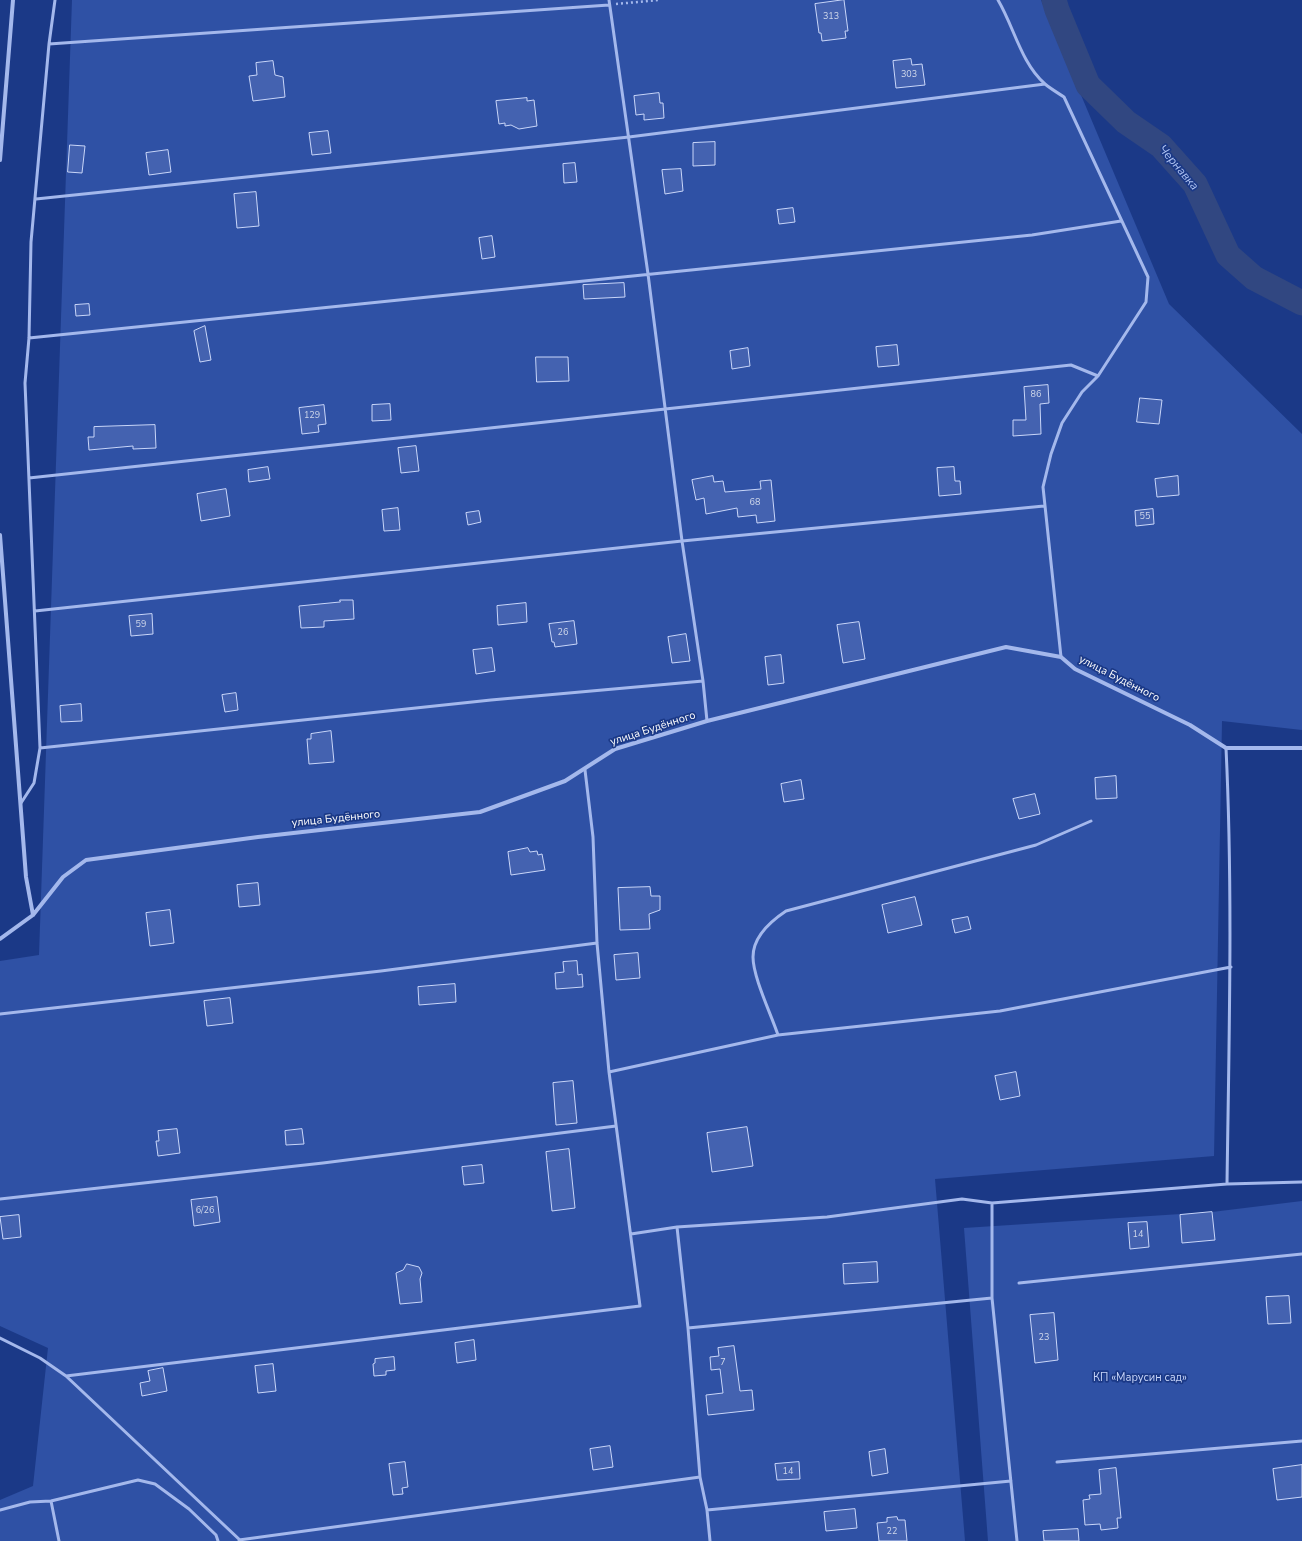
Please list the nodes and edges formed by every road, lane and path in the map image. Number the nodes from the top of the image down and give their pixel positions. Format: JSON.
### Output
{"nodes":[{"id":1,"x":13,"y":0,"type":"edge"},
{"id":2,"x":55,"y":0,"type":"edge"},
{"id":3,"x":609,"y":0,"type":"edge"},
{"id":4,"x":659,"y":0,"type":"edge"},
{"id":5,"x":998,"y":0,"type":"edge"},
{"id":6,"x":609,"y":5,"type":"junction"},
{"id":7,"x":49,"y":44,"type":"junction"},
{"id":8,"x":1045,"y":84,"type":"junction"},
{"id":9,"x":629,"y":137,"type":"junction"},
{"id":10,"x":0,"y":160,"type":"edge"},
{"id":11,"x":36,"y":199,"type":"junction"},
{"id":12,"x":1121,"y":220,"type":"junction"},
{"id":13,"x":648,"y":274,"type":"junction"},
{"id":14,"x":29,"y":338,"type":"junction"},
{"id":15,"x":1098,"y":376,"type":"junction"},
{"id":16,"x":666,"y":409,"type":"junction"},
{"id":17,"x":29,"y":478,"type":"junction"},
{"id":18,"x":1044,"y":506,"type":"junction"},
{"id":19,"x":0,"y":535,"type":"edge"},
{"id":20,"x":682,"y":541,"type":"junction"},
{"id":21,"x":35,"y":610,"type":"junction"},
{"id":22,"x":1061,"y":657,"type":"junction"},
{"id":23,"x":703,"y":681,"type":"junction"},
{"id":24,"x":707,"y":721,"type":"junction"},
{"id":25,"x":40,"y":748,"type":"junction"},
{"id":26,"x":1226,"y":748,"type":"junction"},
{"id":27,"x":1302,"y":748,"type":"edge"},
{"id":28,"x":585,"y":770,"type":"junction"},
{"id":29,"x":21,"y":803,"type":"junction"},
{"id":30,"x":1091,"y":821,"type":"dead end"},
{"id":31,"x":32,"y":915,"type":"junction"},
{"id":32,"x":0,"y":939,"type":"edge"},
{"id":33,"x":597,"y":943,"type":"junction"},
{"id":34,"x":1231,"y":967,"type":"junction"},
{"id":35,"x":0,"y":1014,"type":"edge"},
{"id":36,"x":778,"y":1034,"type":"junction"},
{"id":37,"x":609,"y":1072,"type":"junction"},
{"id":38,"x":616,"y":1126,"type":"junction"},
{"id":39,"x":1302,"y":1182,"type":"edge"},
{"id":40,"x":1227,"y":1184,"type":"junction"},
{"id":41,"x":0,"y":1199,"type":"edge"},
{"id":42,"x":992,"y":1203,"type":"junction"},
{"id":43,"x":677,"y":1227,"type":"junction"},
{"id":44,"x":631,"y":1234,"type":"junction"},
{"id":45,"x":1302,"y":1254,"type":"edge"},
{"id":46,"x":1019,"y":1283,"type":"dead end"},
{"id":47,"x":992,"y":1298,"type":"junction"},
{"id":48,"x":688,"y":1328,"type":"junction"},
{"id":49,"x":0,"y":1338,"type":"edge"},
{"id":50,"x":66,"y":1376,"type":"junction"},
{"id":51,"x":1302,"y":1441,"type":"edge"},
{"id":52,"x":1057,"y":1462,"type":"dead end"},
{"id":53,"x":700,"y":1477,"type":"junction"},
{"id":54,"x":1011,"y":1481,"type":"junction"},
{"id":55,"x":51,"y":1501,"type":"junction"},
{"id":56,"x":0,"y":1510,"type":"edge"},
{"id":57,"x":707,"y":1510,"type":"junction"},
{"id":58,"x":240,"y":1540,"type":"edge"},
{"id":59,"x":59,"y":1541,"type":"edge"},
{"id":60,"x":218,"y":1541,"type":"edge"},
{"id":61,"x":710,"y":1541,"type":"edge"},
{"id":62,"x":1017,"y":1541,"type":"edge"}],
"edges":[{"from":1,"to":10,"type":"street"},
{"from":2,"to":7,"type":"lane"},
{"from":3,"to":6,"type":"lane"},
{"from":4,"to":6,"type":"path"},
{"from":5,"to":8,"type":"lane"},
{"from":6,"to":7,"type":"lane"},
{"from":6,"to":9,"type":"lane"},
{"from":7,"to":11,"type":"lane"},
{"from":8,"to":9,"type":"lane"},
{"from":8,"to":12,"type":"lane"},
{"from":9,"to":11,"type":"lane"},
{"from":9,"to":13,"type":"lane"},
{"from":11,"to":14,"type":"lane"},
{"from":12,"to":13,"type":"lane"},
{"from":12,"to":15,"type":"lane"},
{"from":13,"to":14,"type":"lane"},
{"from":13,"to":16,"type":"lane"},
{"from":14,"to":17,"type":"lane"},
{"from":15,"to":16,"type":"lane"},
{"from":15,"to":18,"type":"lane"},
{"from":16,"to":17,"type":"lane"},
{"from":16,"to":20,"type":"lane"},
{"from":17,"to":21,"type":"lane"},
{"from":18,"to":20,"type":"lane"},
{"from":18,"to":22,"type":"lane"},
{"from":19,"to":29,"type":"street"},
{"from":20,"to":21,"type":"lane"},
{"from":20,"to":23,"type":"lane"},
{"from":21,"to":25,"type":"lane"},
{"from":22,"to":24,"type":"street","name":"улица Будённого"},
{"from":22,"to":26,"type":"street","name":"улица Будённого"},
{"from":23,"to":24,"type":"lane"},
{"from":23,"to":25,"type":"lane"},
{"from":24,"to":28,"type":"street","name":"улица Будённого"},
{"from":25,"to":29,"type":"lane"},
{"from":26,"to":27,"type":"street"},
{"from":26,"to":34,"type":"lane"},
{"from":28,"to":31,"type":"street","name":"улица Будённого"},
{"from":28,"to":33,"type":"lane"},
{"from":29,"to":31,"type":"street"},
{"from":30,"to":36,"type":"lane"},
{"from":31,"to":32,"type":"street","name":"улица Будённого"},
{"from":33,"to":35,"type":"lane"},
{"from":33,"to":37,"type":"lane"},
{"from":34,"to":36,"type":"lane"},
{"from":34,"to":40,"type":"lane"},
{"from":36,"to":37,"type":"lane"},
{"from":37,"to":38,"type":"lane"},
{"from":38,"to":41,"type":"lane"},
{"from":38,"to":44,"type":"lane"},
{"from":39,"to":40,"type":"lane"},
{"from":40,"to":42,"type":"lane"},
{"from":42,"to":43,"type":"lane"},
{"from":42,"to":47,"type":"lane"},
{"from":43,"to":44,"type":"lane"},
{"from":43,"to":48,"type":"lane"},
{"from":44,"to":50,"type":"lane"},
{"from":45,"to":46,"type":"lane"},
{"from":47,"to":48,"type":"lane"},
{"from":47,"to":54,"type":"lane"},
{"from":48,"to":53,"type":"lane"},
{"from":49,"to":50,"type":"lane"},
{"from":50,"to":58,"type":"lane"},
{"from":51,"to":52,"type":"lane"},
{"from":53,"to":57,"type":"lane"},
{"from":53,"to":58,"type":"lane"},
{"from":54,"to":57,"type":"lane"},
{"from":54,"to":62,"type":"lane"},
{"from":55,"to":56,"type":"lane"},
{"from":55,"to":59,"type":"lane"},
{"from":55,"to":60,"type":"lane"},
{"from":57,"to":61,"type":"lane"}]}
